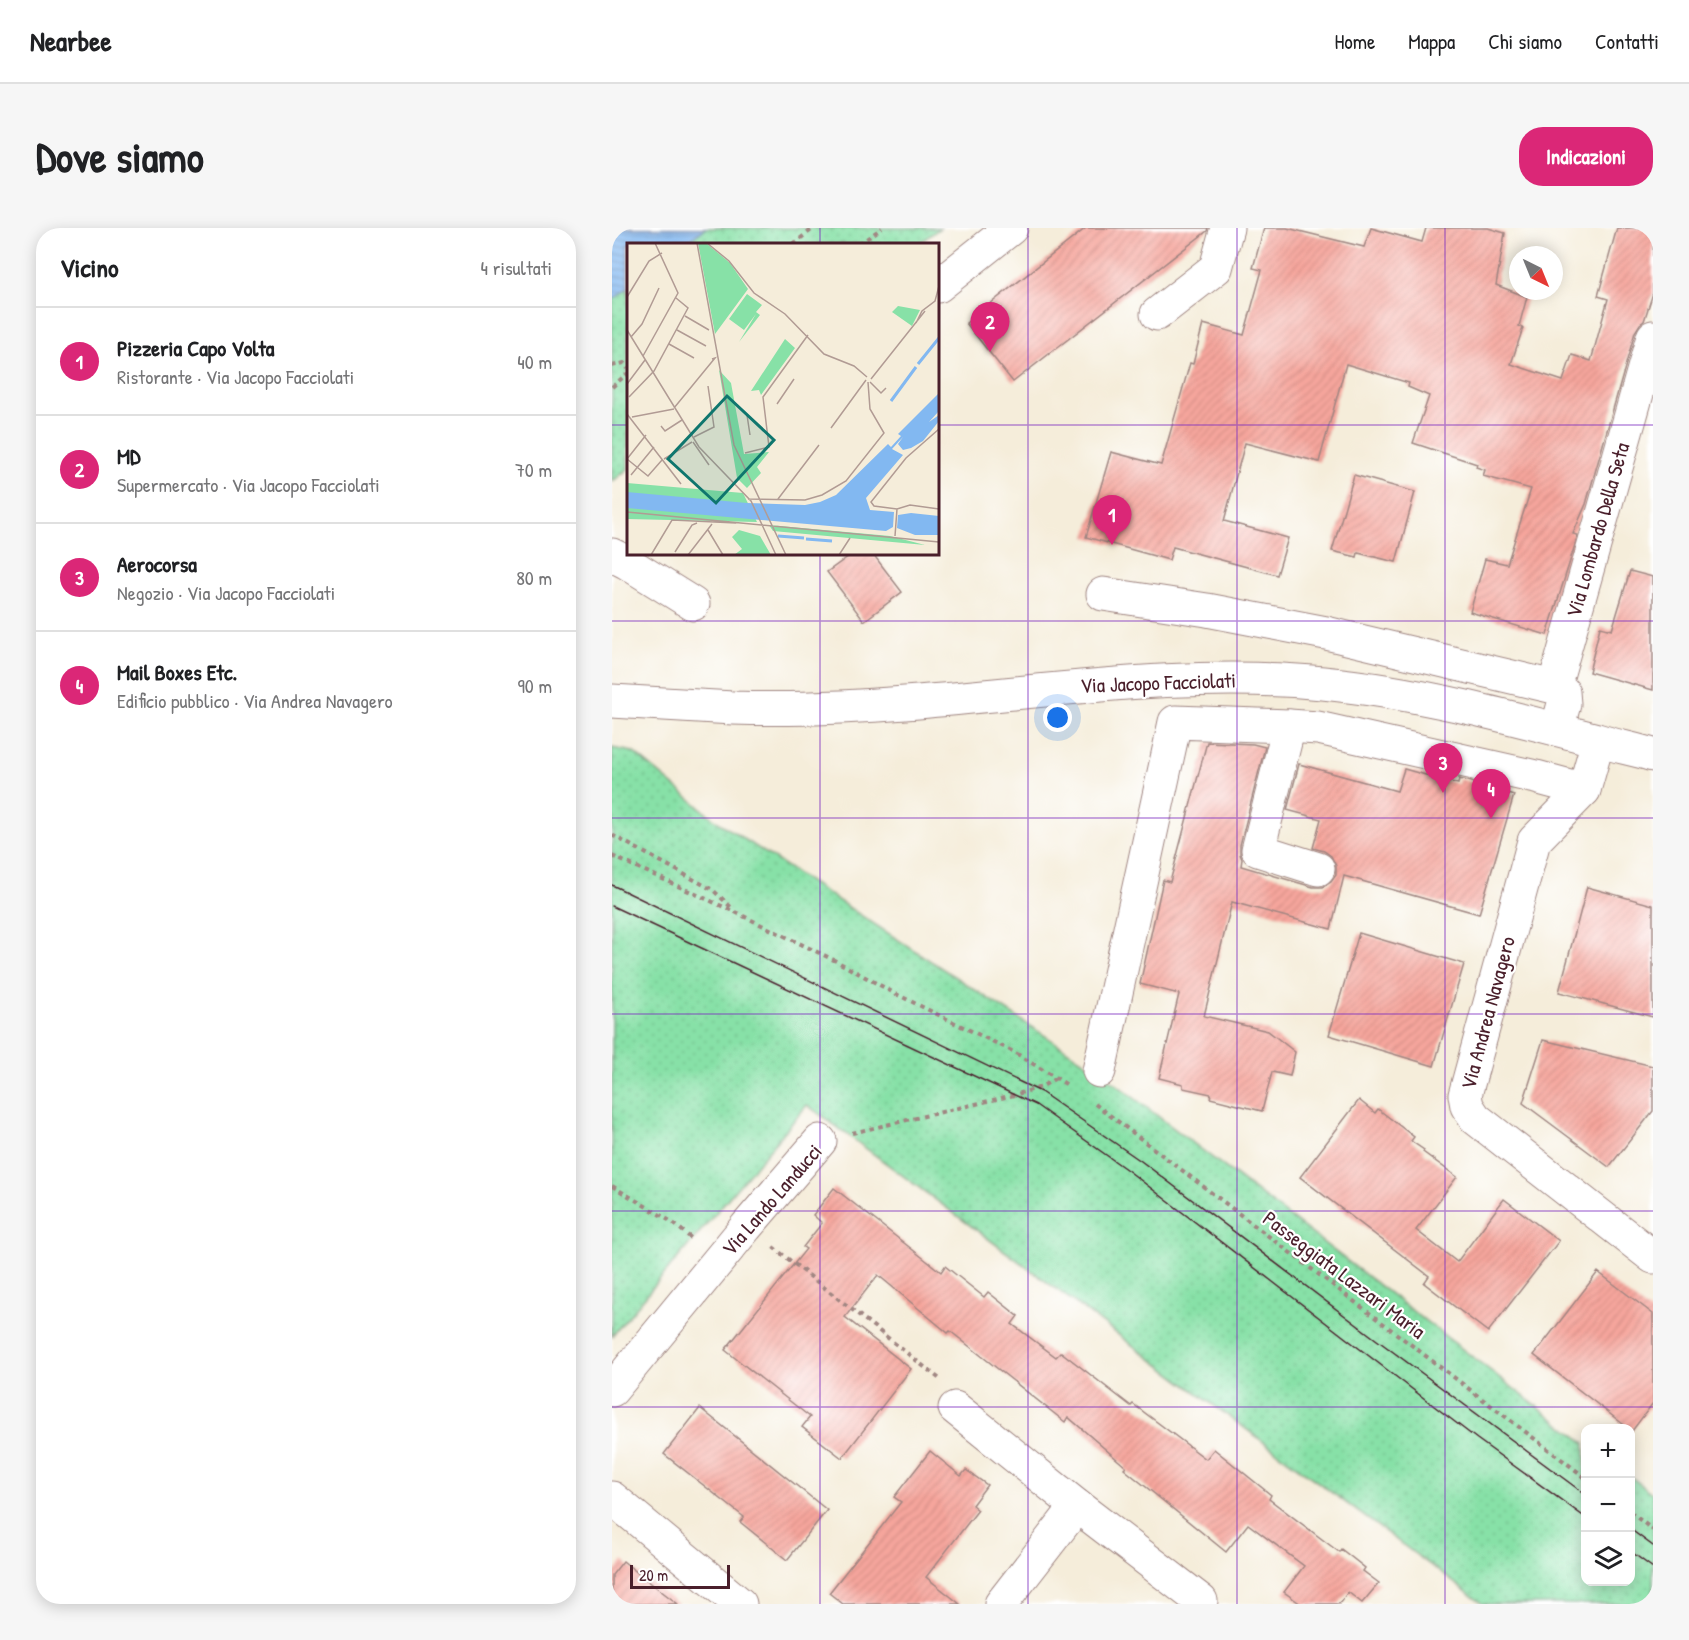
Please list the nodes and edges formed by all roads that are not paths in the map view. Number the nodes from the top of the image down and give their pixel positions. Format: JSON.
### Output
{"nodes":[{"id":1,"x":1011,"y":228,"type":"edge"},
{"id":2,"x":1227,"y":228,"type":"edge"},
{"id":3,"x":939,"y":285,"type":"edge"},
{"id":4,"x":1157,"y":314,"type":"dead end"},
{"id":5,"x":1653,"y":337,"type":"edge"},
{"id":6,"x":612,"y":555,"type":"edge"},
{"id":7,"x":1103,"y":594,"type":"dead end"},
{"id":8,"x":693,"y":604,"type":"dead end"},
{"id":9,"x":1554,"y":687,"type":"junction"},
{"id":10,"x":612,"y":701,"type":"edge"},
{"id":11,"x":1289,"y":726,"type":"junction"},
{"id":12,"x":1557,"y":729,"type":"junction"},
{"id":13,"x":1598,"y":741,"type":"junction"},
{"id":14,"x":1653,"y":755,"type":"edge"},
{"id":15,"x":1584,"y":790,"type":"junction"},
{"id":16,"x":1318,"y":869,"type":"dead end"},
{"id":17,"x":1100,"y":1071,"type":"dead end"},
{"id":18,"x":820,"y":1141,"type":"road end"},
{"id":19,"x":1653,"y":1257,"type":"edge"},
{"id":20,"x":612,"y":1390,"type":"edge"},
{"id":21,"x":955,"y":1408,"type":"road end"},
{"id":22,"x":612,"y":1498,"type":"edge"},
{"id":23,"x":1077,"y":1506,"type":"junction"},
{"id":24,"x":1201,"y":1601,"type":"dead end"},
{"id":25,"x":740,"y":1604,"type":"edge"},
{"id":26,"x":1001,"y":1604,"type":"edge"}],
"edges":[{"from":1,"to":3,"type":"street"},
{"from":2,"to":4,"type":"street"},
{"from":5,"to":9,"type":"street","name":"Via Lombardo Della Seta"},
{"from":6,"to":8,"type":"street"},
{"from":7,"to":9,"type":"street"},
{"from":9,"to":12,"type":"street"},
{"from":10,"to":12,"type":"street","name":"Via Jacopo Facciolati"},
{"from":11,"to":15,"type":"street","name":"Via Jacopo Facciolati"},
{"from":11,"to":16,"type":"street"},
{"from":11,"to":17,"type":"street","name":"Via Jacopo Facciolati"},
{"from":12,"to":13,"type":"street","name":"Via Jacopo Facciolati"},
{"from":13,"to":14,"type":"street","name":"Via Jacopo Facciolati"},
{"from":13,"to":15,"type":"street","name":"Via Andrea Navagero"},
{"from":15,"to":19,"type":"street","name":"Via Andrea Navagero"},
{"from":18,"to":20,"type":"street","name":"Via Lando Landucci"},
{"from":21,"to":23,"type":"street"},
{"from":22,"to":25,"type":"street"},
{"from":23,"to":24,"type":"street"},
{"from":23,"to":26,"type":"street"}]}
